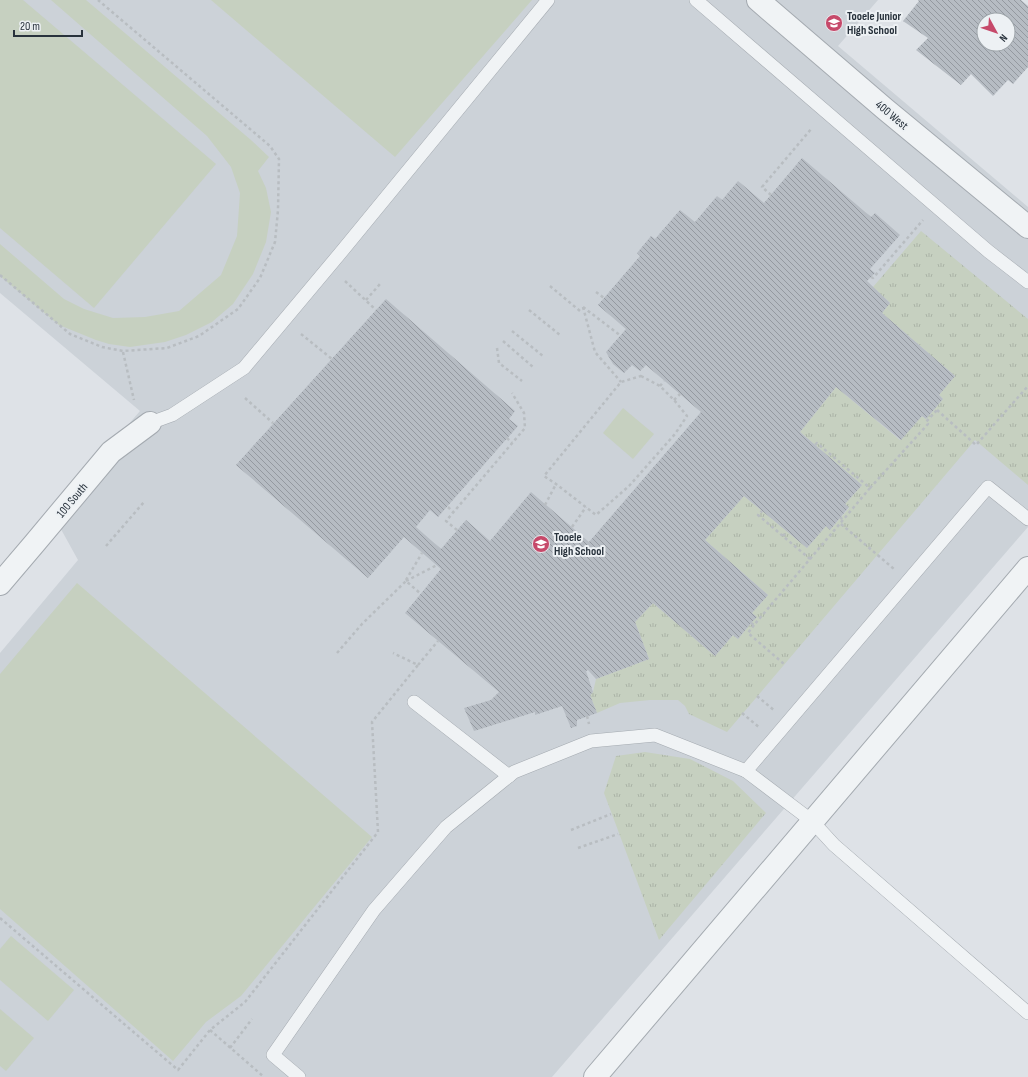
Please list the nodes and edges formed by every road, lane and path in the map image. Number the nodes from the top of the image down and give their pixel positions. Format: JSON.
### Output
{"nodes":[{"id":1,"x":98,"y":0,"type":"edge"},
{"id":2,"x":548,"y":0,"type":"edge"},
{"id":3,"x":696,"y":0,"type":"edge"},
{"id":4,"x":758,"y":0,"type":"edge"},
{"id":5,"x":812,"y":128,"type":"dead end"},
{"id":6,"x":771,"y":195,"type":"dead end"},
{"id":7,"x":923,"y":220,"type":"dead end"},
{"id":8,"x":1028,"y":227,"type":"edge"},
{"id":9,"x":0,"y":275,"type":"edge"},
{"id":10,"x":871,"y":277,"type":"dead end"},
{"id":11,"x":345,"y":281,"type":"dead end"},
{"id":12,"x":1028,"y":282,"type":"edge"},
{"id":13,"x":380,"y":284,"type":"dead end"},
{"id":14,"x":550,"y":286,"type":"dead end"},
{"id":15,"x":596,"y":292,"type":"dead end"},
{"id":16,"x":604,"y":298,"type":"dead end"},
{"id":17,"x":366,"y":300,"type":"junction"},
{"id":18,"x":376,"y":310,"type":"dead end"},
{"id":19,"x":529,"y":310,"type":"dead end"},
{"id":20,"x":580,"y":311,"type":"dead end"},
{"id":21,"x":512,"y":331,"type":"dead end"},
{"id":22,"x":301,"y":334,"type":"dead end"},
{"id":23,"x":560,"y":335,"type":"dead end"},
{"id":24,"x":621,"y":336,"type":"dead end"},
{"id":25,"x":503,"y":341,"type":"dead end"},
{"id":26,"x":497,"y":348,"type":"dead end"},
{"id":27,"x":123,"y":351,"type":"junction"},
{"id":28,"x":543,"y":356,"type":"dead end"},
{"id":29,"x":332,"y":359,"type":"dead end"},
{"id":30,"x":533,"y":367,"type":"dead end"},
{"id":31,"x":522,"y":381,"type":"dead end"},
{"id":32,"x":664,"y":381,"type":"dead end"},
{"id":33,"x":621,"y":382,"type":"junction"},
{"id":34,"x":660,"y":386,"type":"junction"},
{"id":35,"x":1028,"y":386,"type":"edge"},
{"id":36,"x":512,"y":393,"type":"dead end"},
{"id":37,"x":680,"y":394,"type":"dead end"},
{"id":38,"x":245,"y":398,"type":"dead end"},
{"id":39,"x":134,"y":400,"type":"dead end"},
{"id":40,"x":674,"y":400,"type":"junction"},
{"id":41,"x":150,"y":423,"type":"joint"},
{"id":42,"x":273,"y":424,"type":"dead end"},
{"id":43,"x":507,"y":438,"type":"dead end"},
{"id":44,"x":512,"y":443,"type":"junction"},
{"id":45,"x":815,"y":445,"type":"dead end"},
{"id":46,"x":556,"y":484,"type":"junction"},
{"id":47,"x":870,"y":488,"type":"junction"},
{"id":48,"x":144,"y":502,"type":"dead end"},
{"id":49,"x":546,"y":505,"type":"dead end"},
{"id":50,"x":448,"y":507,"type":"dead end"},
{"id":51,"x":586,"y":507,"type":"junction"},
{"id":52,"x":762,"y":511,"type":"dead end"},
{"id":53,"x":453,"y":512,"type":"junction"},
{"id":54,"x":840,"y":517,"type":"dead end"},
{"id":55,"x":1028,"y":519,"type":"edge"},
{"id":56,"x":844,"y":521,"type":"junction"},
{"id":57,"x":841,"y":524,"type":"junction"},
{"id":58,"x":572,"y":527,"type":"dead end"},
{"id":59,"x":457,"y":530,"type":"dead end"},
{"id":60,"x":787,"y":531,"type":"dead end"},
{"id":61,"x":782,"y":536,"type":"junction"},
{"id":62,"x":106,"y":546,"type":"dead end"},
{"id":63,"x":422,"y":553,"type":"dead end"},
{"id":64,"x":879,"y":556,"type":"dead end"},
{"id":65,"x":810,"y":560,"type":"junction"},
{"id":66,"x":437,"y":565,"type":"dead end"},
{"id":67,"x":1028,"y":568,"type":"edge"},
{"id":68,"x":406,"y":581,"type":"junction"},
{"id":69,"x":0,"y":584,"type":"edge"},
{"id":70,"x":421,"y":594,"type":"dead end"},
{"id":71,"x":751,"y":623,"type":"dead end"},
{"id":72,"x":754,"y":625,"type":"junction"},
{"id":73,"x":438,"y":641,"type":"dead end"},
{"id":74,"x":337,"y":653,"type":"dead end"},
{"id":75,"x":392,"y":654,"type":"dead end"},
{"id":76,"x":784,"y":664,"type":"dead end"},
{"id":77,"x":418,"y":666,"type":"junction"},
{"id":78,"x":414,"y":702,"type":"dead end"},
{"id":79,"x":742,"y":713,"type":"dead end"},
{"id":80,"x":587,"y":716,"type":"dead end"},
{"id":81,"x":590,"y":725,"type":"dead end"},
{"id":82,"x":773,"y":740,"type":"junction"},
{"id":83,"x":746,"y":771,"type":"junction"},
{"id":84,"x":509,"y":776,"type":"junction"},
{"id":85,"x":611,"y":814,"type":"dead end"},
{"id":86,"x":812,"y":821,"type":"junction"},
{"id":87,"x":571,"y":830,"type":"dead end"},
{"id":88,"x":618,"y":834,"type":"dead end"},
{"id":89,"x":578,"y":848,"type":"dead end"},
{"id":90,"x":0,"y":918,"type":"edge"},
{"id":91,"x":1028,"y":1014,"type":"edge"},
{"id":92,"x":252,"y":1019,"type":"dead end"},
{"id":93,"x":210,"y":1030,"type":"junction"},
{"id":94,"x":230,"y":1048,"type":"junction"},
{"id":95,"x":264,"y":1077,"type":"edge"},
{"id":96,"x":299,"y":1077,"type":"edge"},
{"id":97,"x":596,"y":1077,"type":"edge"}],
"edges":[{"from":1,"to":27,"type":"path"},
{"from":2,"to":41,"type":"lane"},
{"from":3,"to":12,"type":"lane"},
{"from":4,"to":8,"type":"street","name":"400 West"},
{"from":5,"to":6,"type":"path"},
{"from":7,"to":10,"type":"path"},
{"from":9,"to":27,"type":"path"},
{"from":11,"to":17,"type":"path"},
{"from":13,"to":17,"type":"path"},
{"from":14,"to":20,"type":"path"},
{"from":15,"to":16,"type":"path"},
{"from":17,"to":18,"type":"path"},
{"from":19,"to":23,"type":"path"},
{"from":21,"to":28,"type":"path"},
{"from":22,"to":29,"type":"path"},
{"from":24,"to":33,"type":"path"},
{"from":25,"to":30,"type":"path"},
{"from":26,"to":31,"type":"path"},
{"from":27,"to":39,"type":"path"},
{"from":32,"to":34,"type":"path"},
{"from":33,"to":34,"type":"path"},
{"from":33,"to":46,"type":"path"},
{"from":34,"to":40,"type":"path"},
{"from":35,"to":47,"type":"path"},
{"from":36,"to":44,"type":"path"},
{"from":37,"to":40,"type":"path"},
{"from":38,"to":42,"type":"path"},
{"from":40,"to":51,"type":"path"},
{"from":41,"to":69,"type":"street","name":"100 South"},
{"from":43,"to":44,"type":"path"},
{"from":44,"to":53,"type":"path"},
{"from":45,"to":47,"type":"path"},
{"from":46,"to":49,"type":"path"},
{"from":46,"to":51,"type":"path"},
{"from":47,"to":56,"type":"path"},
{"from":48,"to":62,"type":"path"},
{"from":50,"to":53,"type":"path"},
{"from":51,"to":58,"type":"path"},
{"from":52,"to":61,"type":"path"},
{"from":53,"to":59,"type":"path"},
{"from":54,"to":56,"type":"path"},
{"from":55,"to":82,"type":"lane"},
{"from":56,"to":57,"type":"path"},
{"from":57,"to":64,"type":"path"},
{"from":57,"to":65,"type":"path"},
{"from":60,"to":61,"type":"path"},
{"from":61,"to":65,"type":"path"},
{"from":63,"to":68,"type":"path"},
{"from":65,"to":72,"type":"path"},
{"from":66,"to":68,"type":"path"},
{"from":67,"to":86,"type":"street"},
{"from":68,"to":70,"type":"path"},
{"from":68,"to":74,"type":"path"},
{"from":71,"to":72,"type":"path"},
{"from":72,"to":76,"type":"path"},
{"from":73,"to":77,"type":"path"},
{"from":75,"to":77,"type":"path"},
{"from":77,"to":93,"type":"path"},
{"from":78,"to":84,"type":"lane"},
{"from":79,"to":82,"type":"path"},
{"from":80,"to":81,"type":"path"},
{"from":82,"to":83,"type":"lane"},
{"from":83,"to":84,"type":"lane"},
{"from":83,"to":86,"type":"lane"},
{"from":84,"to":96,"type":"lane"},
{"from":85,"to":87,"type":"path"},
{"from":86,"to":91,"type":"lane"},
{"from":86,"to":97,"type":"street"},
{"from":88,"to":89,"type":"path"},
{"from":90,"to":93,"type":"path"},
{"from":92,"to":94,"type":"path"},
{"from":93,"to":94,"type":"path"},
{"from":94,"to":95,"type":"path"}]}
